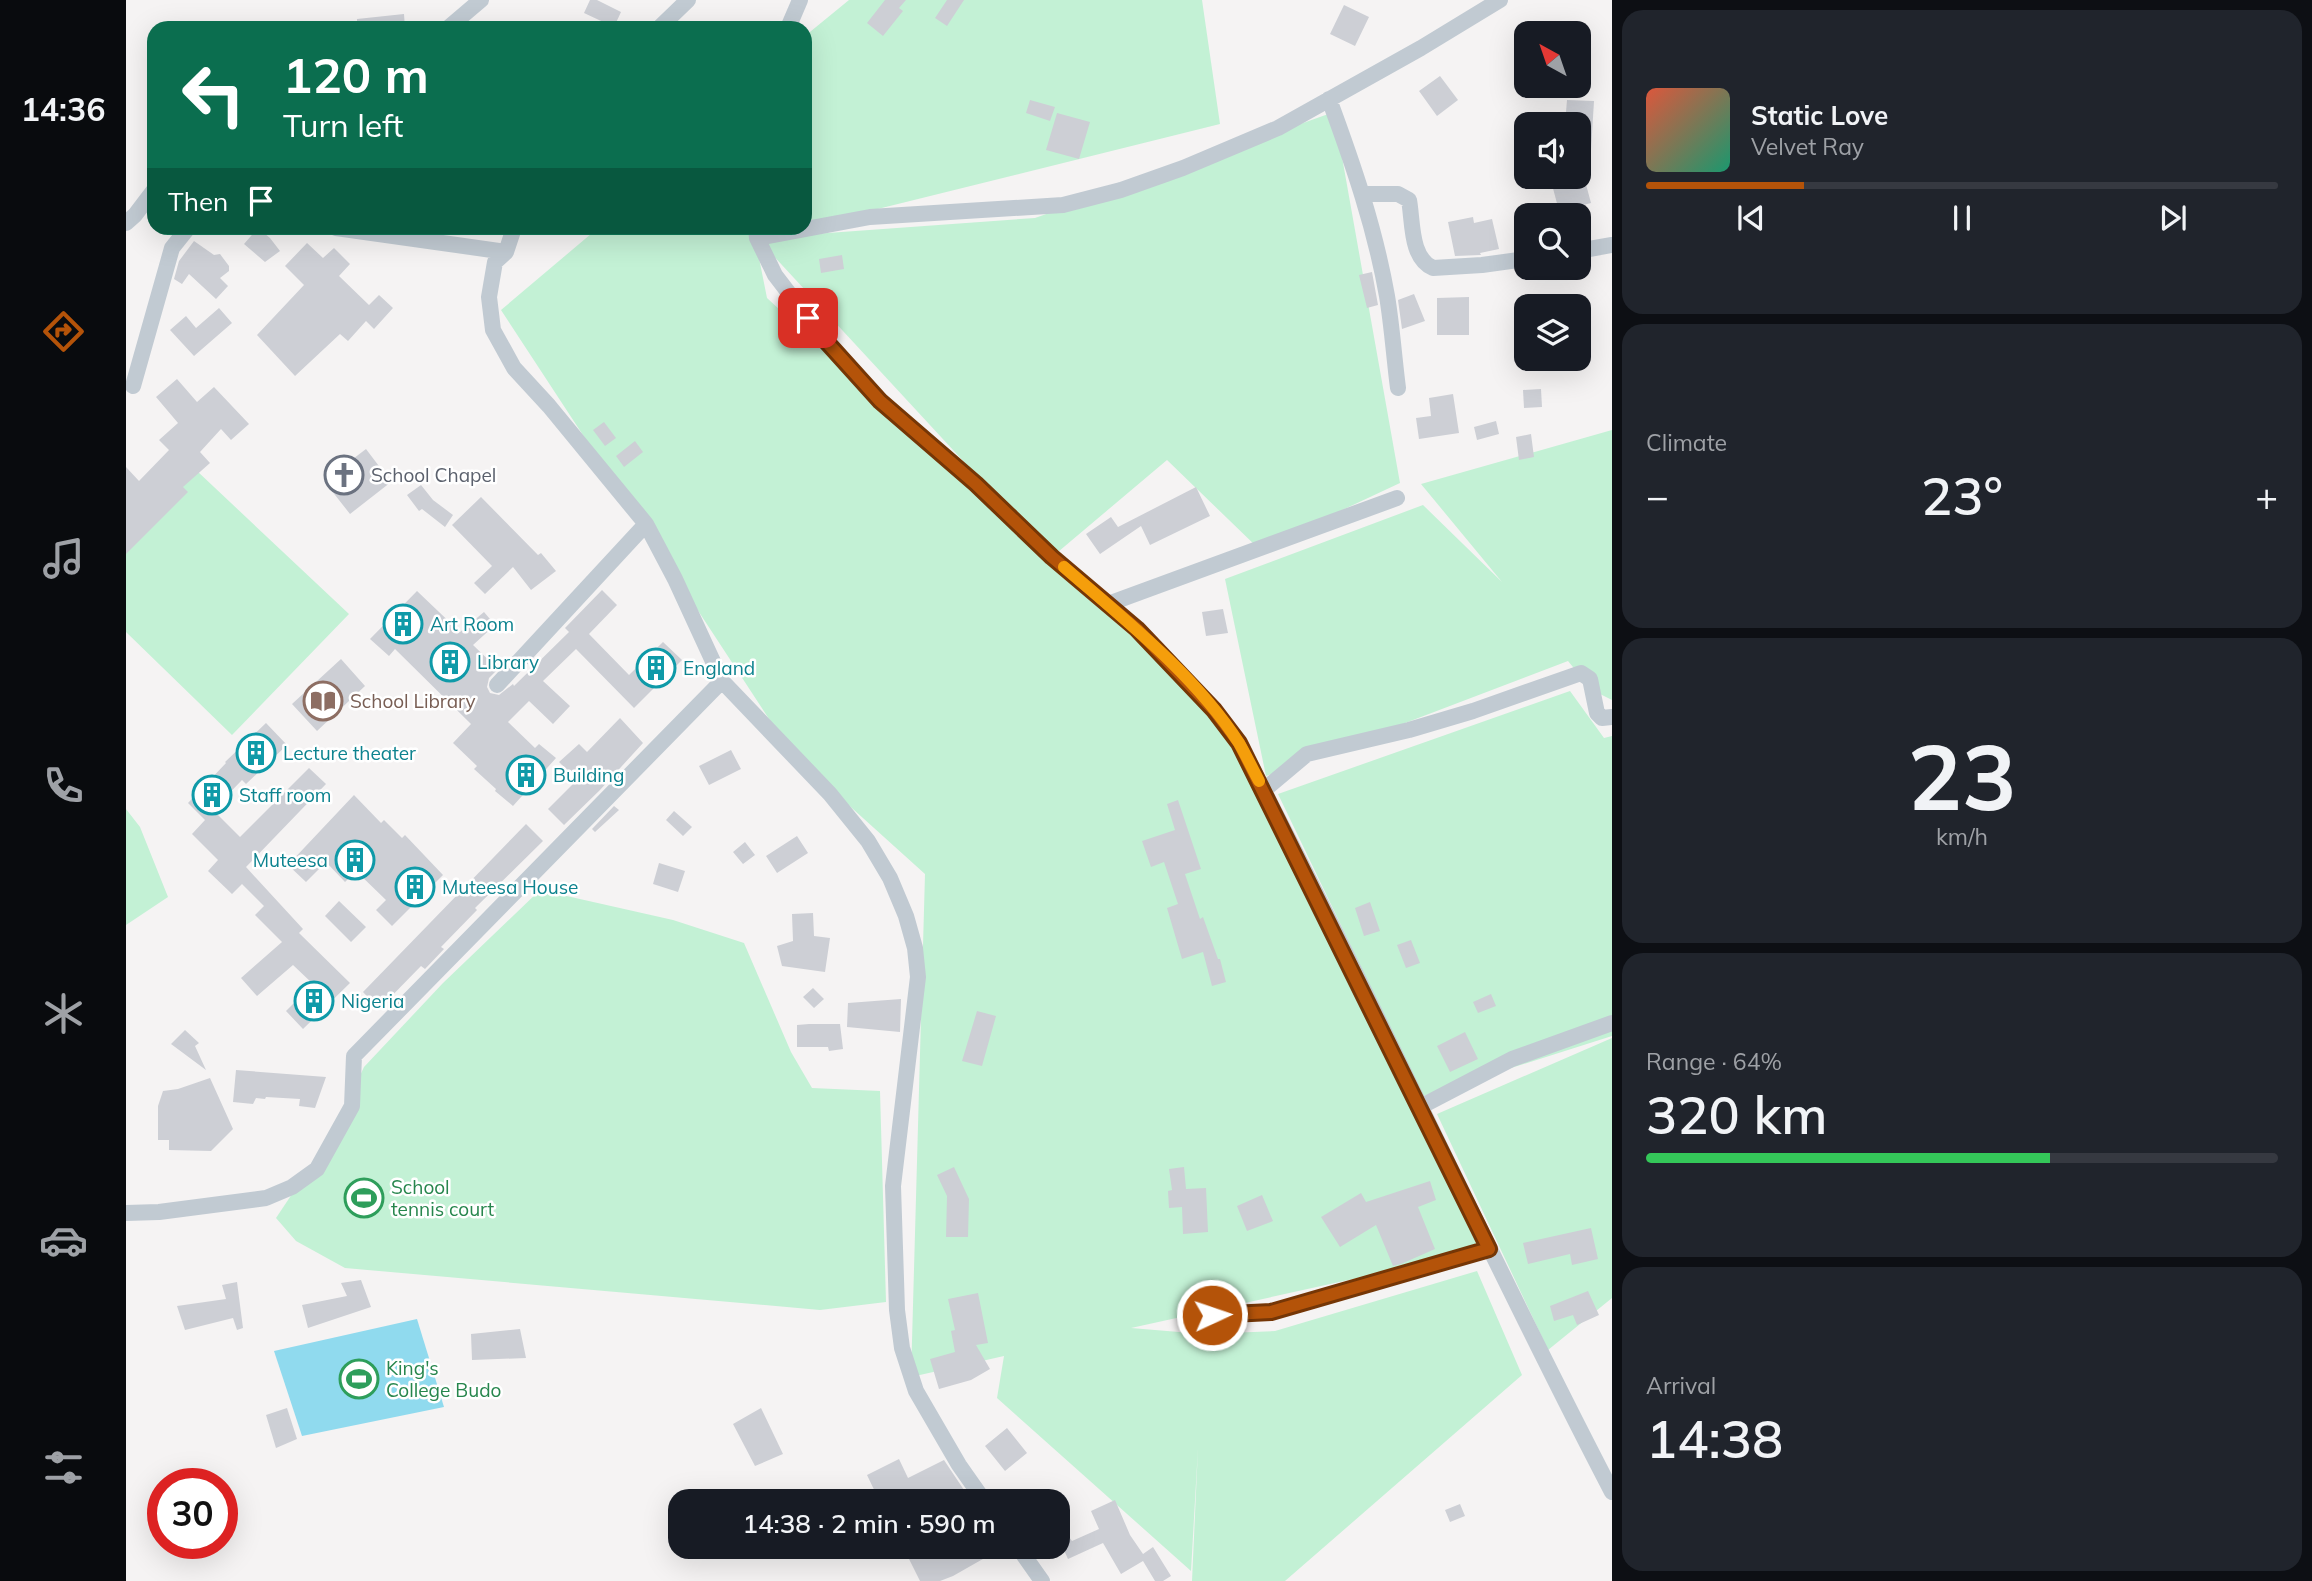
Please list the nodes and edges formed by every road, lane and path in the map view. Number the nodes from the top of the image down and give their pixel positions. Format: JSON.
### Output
{"nodes":[{"id":1,"x":481,"y":0,"type":"edge"},
{"id":2,"x":688,"y":0,"type":"edge"},
{"id":3,"x":800,"y":0,"type":"edge"},
{"id":4,"x":1500,"y":0,"type":"edge"},
{"id":5,"x":456,"y":21,"type":"edge"},
{"id":6,"x":666,"y":21,"type":"edge"},
{"id":7,"x":791,"y":21,"type":"edge"},
{"id":8,"x":1329,"y":99,"type":"junction"},
{"id":9,"x":1363,"y":194,"type":"junction"},
{"id":10,"x":147,"y":199,"type":"edge"},
{"id":11,"x":126,"y":223,"type":"edge"},
{"id":12,"x":812,"y":226,"type":"edge"},
{"id":13,"x":182,"y":235,"type":"edge"},
{"id":14,"x":384,"y":235,"type":"edge"},
{"id":15,"x":512,"y":235,"type":"edge"},
{"id":16,"x":757,"y":235,"type":"edge"},
{"id":17,"x":1612,"y":245,"type":"edge"},
{"id":18,"x":1591,"y":249,"type":"edge"},
{"id":19,"x":506,"y":253,"type":"junction"},
{"id":20,"x":1514,"y":261,"type":"edge"},
{"id":21,"x":133,"y":386,"type":"dead end"},
{"id":22,"x":1398,"y":388,"type":"dead end"},
{"id":23,"x":1397,"y":498,"type":"dead end"},
{"id":24,"x":646,"y":524,"type":"junction"},
{"id":25,"x":1108,"y":604,"type":"junction"},
{"id":26,"x":722,"y":681,"type":"junction"},
{"id":27,"x":497,"y":685,"type":"dead end"},
{"id":28,"x":1612,"y":717,"type":"edge"},
{"id":29,"x":1264,"y":790,"type":"junction"},
{"id":30,"x":1612,"y":1023,"type":"edge"},
{"id":31,"x":1420,"y":1107,"type":"junction"},
{"id":32,"x":126,"y":1213,"type":"edge"},
{"id":33,"x":1489,"y":1249,"type":"junction"},
{"id":34,"x":1212,"y":1315,"type":"dead end"},
{"id":35,"x":976,"y":1489,"type":"edge"},
{"id":36,"x":1612,"y":1492,"type":"edge"},
{"id":37,"x":1026,"y":1559,"type":"edge"},
{"id":38,"x":1042,"y":1581,"type":"edge"}],
"edges":[{"from":1,"to":5,"type":"street"},
{"from":2,"to":6,"type":"street"},
{"from":3,"to":7,"type":"street"},
{"from":4,"to":8,"type":"street"},
{"from":8,"to":9,"type":"street"},
{"from":8,"to":12,"type":"street"},
{"from":9,"to":20,"type":"street"},
{"from":9,"to":22,"type":"street"},
{"from":10,"to":11,"type":"street"},
{"from":13,"to":21,"type":"street"},
{"from":14,"to":19,"type":"street"},
{"from":15,"to":19,"type":"street"},
{"from":16,"to":25,"type":"street"},
{"from":17,"to":18,"type":"street"},
{"from":19,"to":24,"type":"street"},
{"from":23,"to":25,"type":"street"},
{"from":24,"to":26,"type":"street"},
{"from":24,"to":27,"type":"street"},
{"from":25,"to":29,"type":"street"},
{"from":26,"to":32,"type":"street"},
{"from":26,"to":35,"type":"street"},
{"from":28,"to":29,"type":"street"},
{"from":29,"to":31,"type":"street"},
{"from":30,"to":31,"type":"street"},
{"from":31,"to":33,"type":"street"},
{"from":33,"to":34,"type":"street"},
{"from":33,"to":36,"type":"street"},
{"from":37,"to":38,"type":"street"}]}
